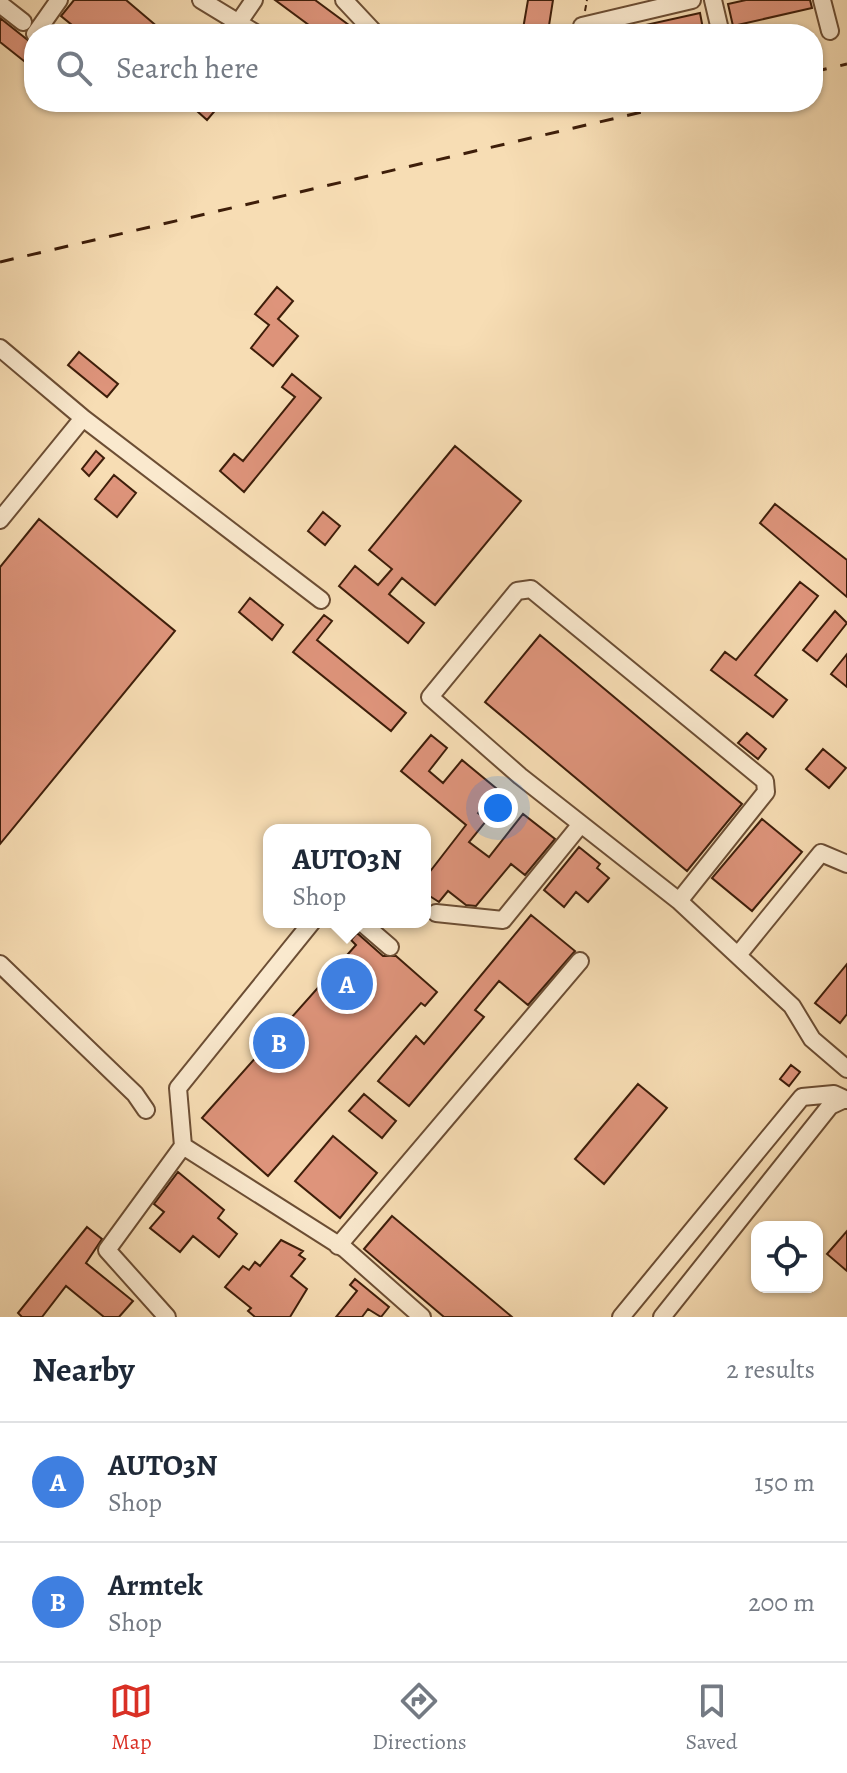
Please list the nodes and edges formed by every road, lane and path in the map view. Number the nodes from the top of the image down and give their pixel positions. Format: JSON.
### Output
{"nodes":[{"id":1,"x":59,"y":0,"type":"edge"},
{"id":2,"x":201,"y":0,"type":"edge"},
{"id":3,"x":254,"y":0,"type":"edge"},
{"id":4,"x":344,"y":0,"type":"edge"},
{"id":5,"x":692,"y":0,"type":"edge"},
{"id":6,"x":713,"y":0,"type":"edge"},
{"id":7,"x":822,"y":0,"type":"edge"},
{"id":8,"x":0,"y":4,"type":"edge"},
{"id":9,"x":239,"y":22,"type":"junction"},
{"id":10,"x":24,"y":24,"type":"edge"},
{"id":11,"x":33,"y":24,"type":"edge"},
{"id":12,"x":242,"y":24,"type":"edge"},
{"id":13,"x":366,"y":24,"type":"edge"},
{"id":14,"x":590,"y":24,"type":"edge"},
{"id":15,"x":719,"y":24,"type":"edge"},
{"id":16,"x":830,"y":31,"type":"dead end"},
{"id":17,"x":0,"y":348,"type":"edge"},
{"id":18,"x":83,"y":418,"type":"junction"},
{"id":19,"x":0,"y":520,"type":"edge"},
{"id":20,"x":321,"y":600,"type":"dead end"},
{"id":21,"x":581,"y":824,"type":"junction"},
{"id":22,"x":847,"y":864,"type":"edge"},
{"id":23,"x":679,"y":901,"type":"junction"},
{"id":24,"x":436,"y":913,"type":"dead end"},
{"id":25,"x":307,"y":928,"type":"edge"},
{"id":26,"x":368,"y":928,"type":"edge"},
{"id":27,"x":390,"y":947,"type":"dead end"},
{"id":28,"x":738,"y":955,"type":"junction"},
{"id":29,"x":580,"y":961,"type":"dead end"},
{"id":30,"x":0,"y":964,"type":"edge"},
{"id":31,"x":847,"y":1069,"type":"edge"},
{"id":32,"x":846,"y":1100,"type":"edge"},
{"id":33,"x":146,"y":1110,"type":"dead end"},
{"id":34,"x":183,"y":1146,"type":"junction"},
{"id":35,"x":338,"y":1246,"type":"junction"},
{"id":36,"x":167,"y":1317,"type":"edge"},
{"id":37,"x":422,"y":1317,"type":"edge"},
{"id":38,"x":621,"y":1317,"type":"edge"},
{"id":39,"x":662,"y":1317,"type":"edge"}],
"edges":[{"from":1,"to":11,"type":"lane"},
{"from":2,"to":9,"type":"lane"},
{"from":3,"to":9,"type":"lane"},
{"from":4,"to":13,"type":"lane"},
{"from":5,"to":14,"type":"lane"},
{"from":6,"to":15,"type":"lane"},
{"from":7,"to":16,"type":"lane"},
{"from":8,"to":10,"type":"lane"},
{"from":9,"to":12,"type":"lane"},
{"from":17,"to":18,"type":"lane"},
{"from":18,"to":19,"type":"lane"},
{"from":18,"to":20,"type":"lane"},
{"from":21,"to":23,"type":"lane"},
{"from":21,"to":23,"type":"lane"},
{"from":21,"to":24,"type":"lane"},
{"from":22,"to":28,"type":"lane"},
{"from":23,"to":28,"type":"lane"},
{"from":25,"to":34,"type":"lane"},
{"from":26,"to":27,"type":"lane"},
{"from":28,"to":31,"type":"lane"},
{"from":29,"to":35,"type":"lane"},
{"from":30,"to":33,"type":"lane"},
{"from":32,"to":38,"type":"lane"},
{"from":32,"to":39,"type":"lane"},
{"from":34,"to":35,"type":"lane"},
{"from":34,"to":36,"type":"lane"},
{"from":35,"to":37,"type":"lane"}]}
